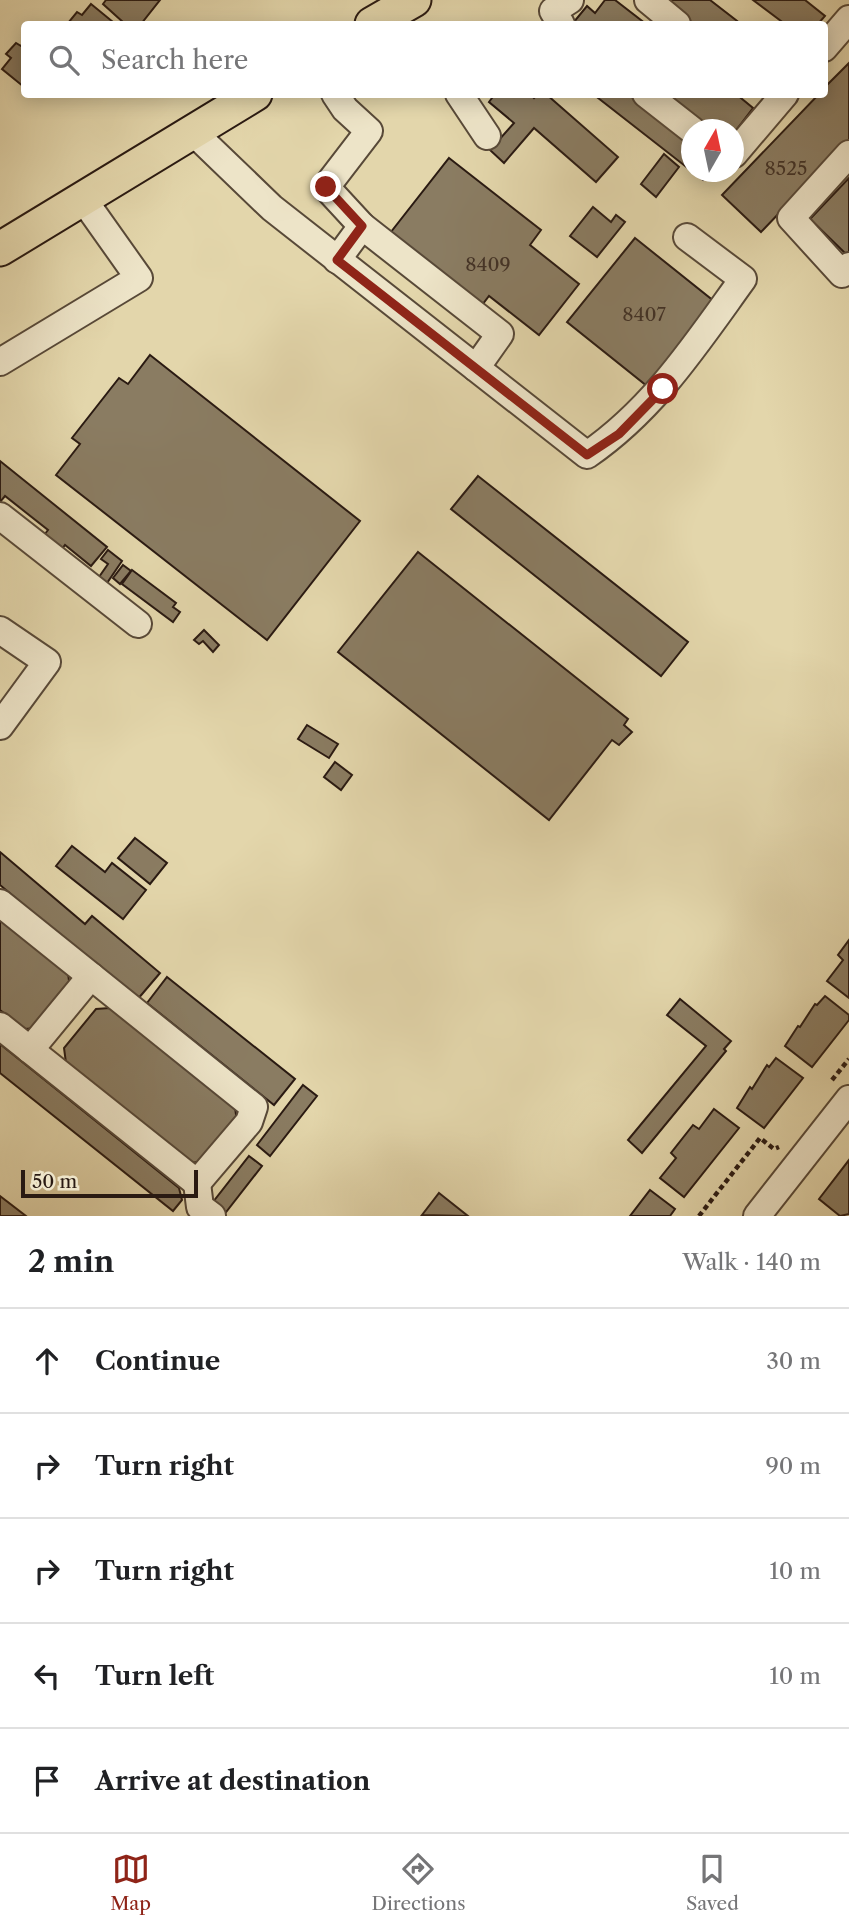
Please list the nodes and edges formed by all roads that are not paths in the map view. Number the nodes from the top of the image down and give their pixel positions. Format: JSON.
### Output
{"nodes":[{"id":1,"x":570,"y":0,"type":"edge"},
{"id":2,"x":648,"y":0,"type":"edge"},
{"id":3,"x":409,"y":11,"type":"edge"},
{"id":4,"x":849,"y":19,"type":"edge"},
{"id":5,"x":381,"y":21,"type":"edge"},
{"id":6,"x":559,"y":21,"type":"edge"},
{"id":7,"x":673,"y":21,"type":"edge"},
{"id":8,"x":828,"y":43,"type":"edge"},
{"id":9,"x":248,"y":98,"type":"edge"},
{"id":10,"x":338,"y":98,"type":"edge"},
{"id":11,"x":461,"y":98,"type":"edge"},
{"id":12,"x":651,"y":98,"type":"edge"},
{"id":13,"x":773,"y":99,"type":"edge"},
{"id":14,"x":681,"y":121,"type":"edge"},
{"id":15,"x":193,"y":132,"type":"junction"},
{"id":16,"x":486,"y":136,"type":"dead end"},
{"id":17,"x":744,"y":139,"type":"edge"},
{"id":18,"x":849,"y":154,"type":"edge"},
{"id":19,"x":83,"y":199,"type":"junction"},
{"id":20,"x":362,"y":226,"type":"junction"},
{"id":21,"x":687,"y":237,"type":"dead end"},
{"id":22,"x":0,"y":248,"type":"edge"},
{"id":23,"x":337,"y":260,"type":"junction"},
{"id":24,"x":849,"y":267,"type":"edge"},
{"id":25,"x":0,"y":362,"type":"edge"},
{"id":26,"x":476,"y":368,"type":"junction"},
{"id":27,"x":0,"y":516,"type":"edge"},
{"id":28,"x":138,"y":624,"type":"dead end"},
{"id":29,"x":0,"y":629,"type":"edge"},
{"id":30,"x":0,"y":726,"type":"edge"},
{"id":31,"x":0,"y":902,"type":"edge"},
{"id":32,"x":91,"y":976,"type":"junction"},
{"id":33,"x":0,"y":1026,"type":"edge"},
{"id":34,"x":30,"y":1050,"type":"junction"},
{"id":35,"x":837,"y":1094,"type":"edge"},
{"id":36,"x":197,"y":1183,"type":"junction"},
{"id":37,"x":212,"y":1216,"type":"edge"},
{"id":38,"x":757,"y":1216,"type":"edge"}],
"edges":[{"from":1,"to":6,"type":"lane"},
{"from":2,"to":7,"type":"lane"},
{"from":3,"to":5,"type":"main road"},
{"from":4,"to":8,"type":"lane"},
{"from":9,"to":15,"type":"main road"},
{"from":10,"to":20,"type":"lane"},
{"from":11,"to":16,"type":"lane"},
{"from":12,"to":14,"type":"lane"},
{"from":13,"to":17,"type":"lane"},
{"from":15,"to":19,"type":"main road"},
{"from":15,"to":23,"type":"lane"},
{"from":18,"to":24,"type":"lane"},
{"from":19,"to":22,"type":"main road"},
{"from":19,"to":25,"type":"lane"},
{"from":20,"to":23,"type":"lane"},
{"from":20,"to":26,"type":"lane"},
{"from":21,"to":26,"type":"lane"},
{"from":23,"to":26,"type":"lane"},
{"from":27,"to":28,"type":"lane"},
{"from":29,"to":30,"type":"lane"},
{"from":31,"to":32,"type":"lane"},
{"from":32,"to":34,"type":"lane"},
{"from":32,"to":36,"type":"lane"},
{"from":33,"to":34,"type":"lane"},
{"from":34,"to":36,"type":"lane"},
{"from":35,"to":38,"type":"lane"},
{"from":36,"to":37,"type":"lane"}]}
